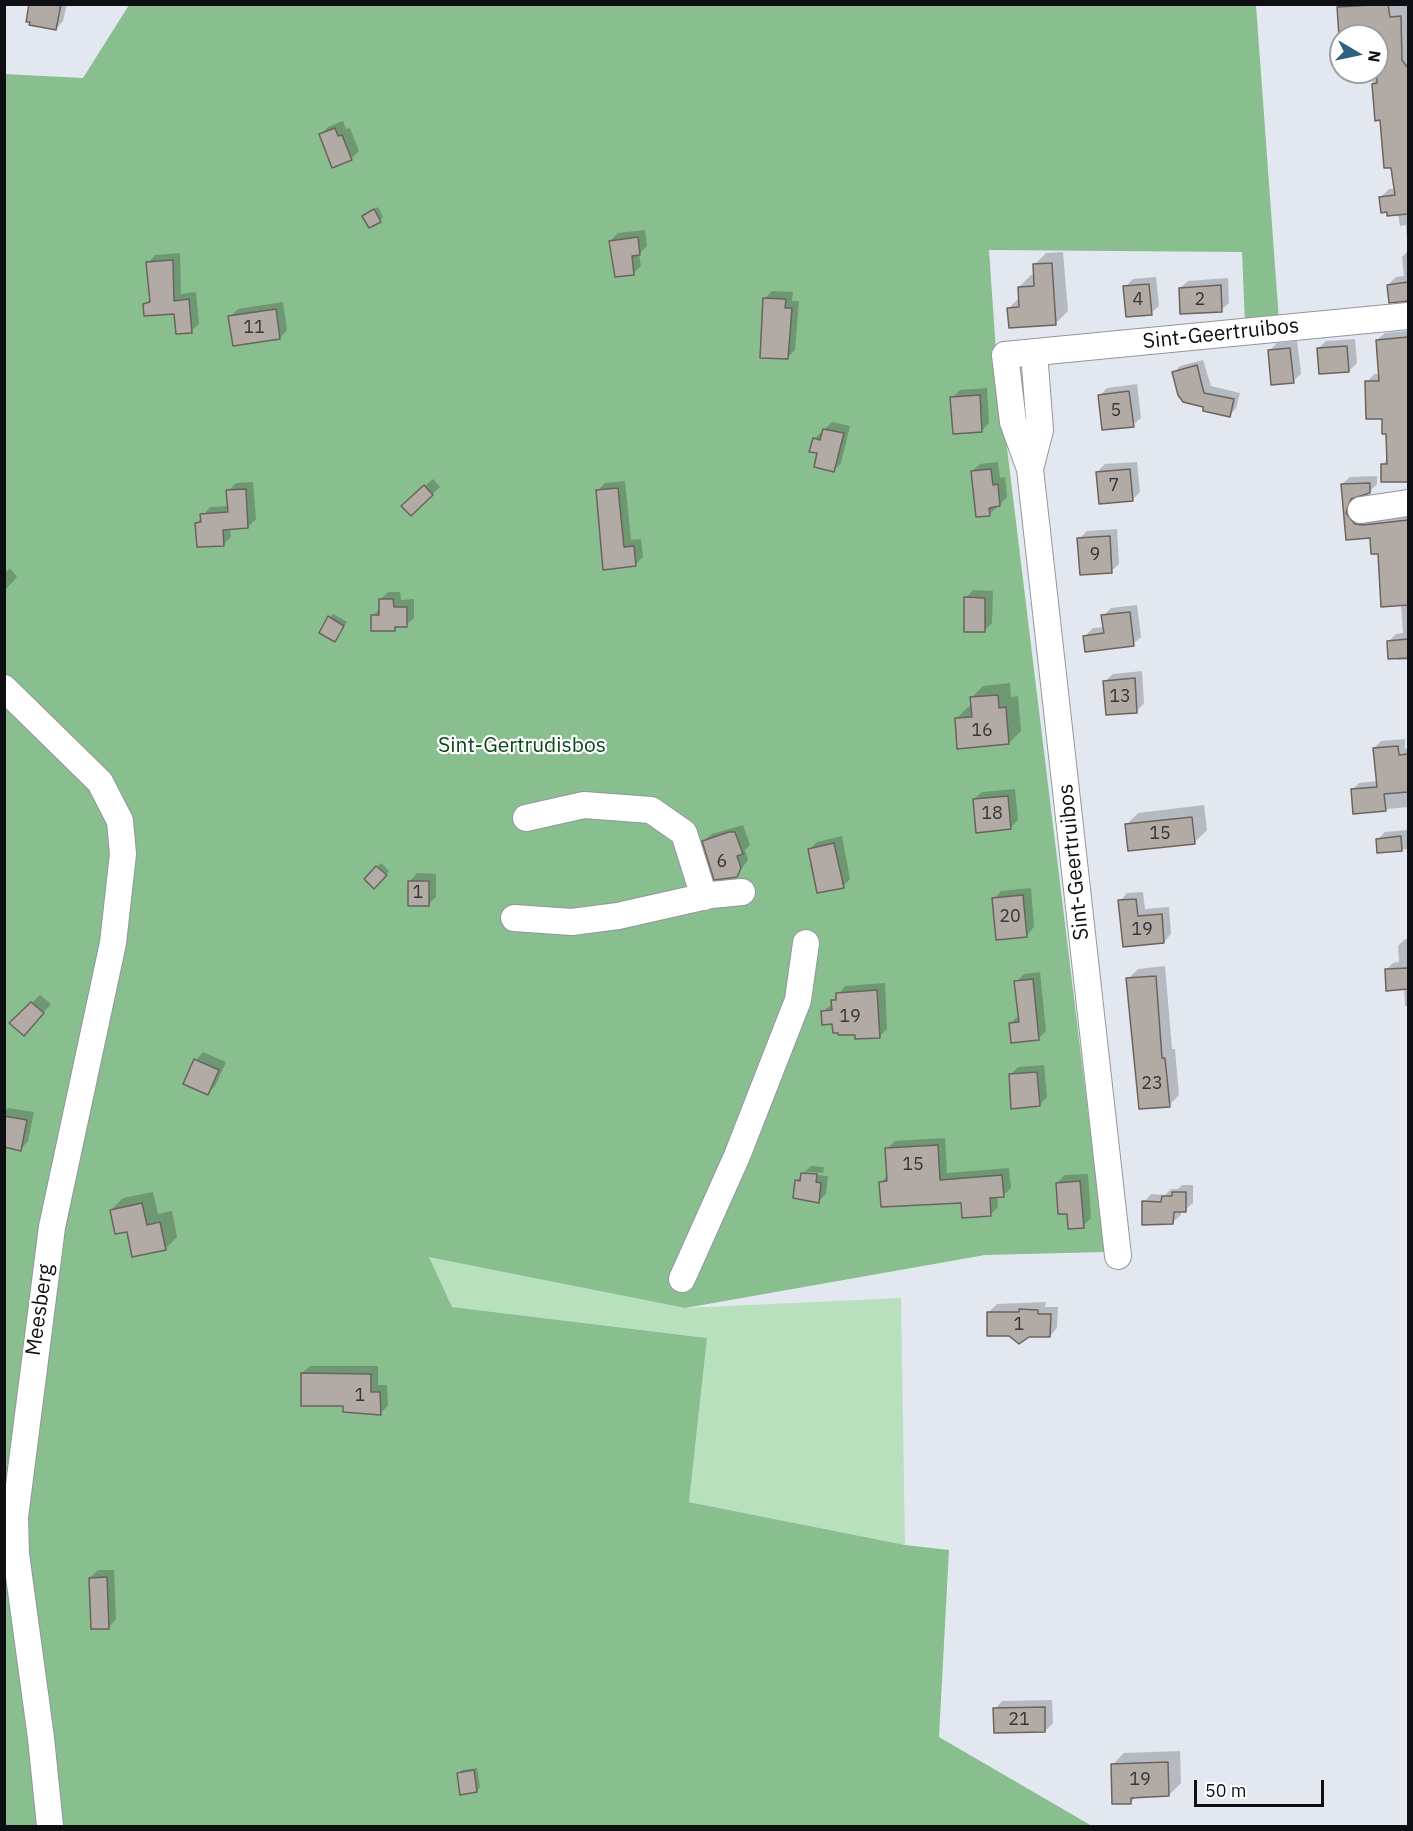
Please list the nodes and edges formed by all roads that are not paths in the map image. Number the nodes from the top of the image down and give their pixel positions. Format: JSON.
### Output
{"nodes":[{"id":1,"x":1408,"y":316,"type":"edge"},
{"id":2,"x":1408,"y":503,"type":"edge"},
{"id":3,"x":1361,"y":510,"type":"dead end"},
{"id":4,"x":4,"y":688,"type":"edge"},
{"id":5,"x":526,"y":818,"type":"dead end"},
{"id":6,"x":742,"y":892,"type":"dead end"},
{"id":7,"x":704,"y":897,"type":"junction"},
{"id":8,"x":514,"y":918,"type":"dead end"},
{"id":9,"x":806,"y":943,"type":"dead end"},
{"id":10,"x":1118,"y":1256,"type":"dead end"},
{"id":11,"x":682,"y":1279,"type":"dead end"},
{"id":12,"x":12,"y":1476,"type":"edge"},
{"id":13,"x":50,"y":1827,"type":"edge"}],
"edges":[{"from":1,"to":10,"type":"street","name":"Sint-Geertruibos"},
{"from":2,"to":3,"type":"street"},
{"from":4,"to":12,"type":"street","name":"Meesberg"},
{"from":5,"to":7,"type":"street"},
{"from":6,"to":7,"type":"street"},
{"from":7,"to":8,"type":"street"},
{"from":9,"to":11,"type":"street"},
{"from":12,"to":13,"type":"street","name":"Meesberg"}]}
